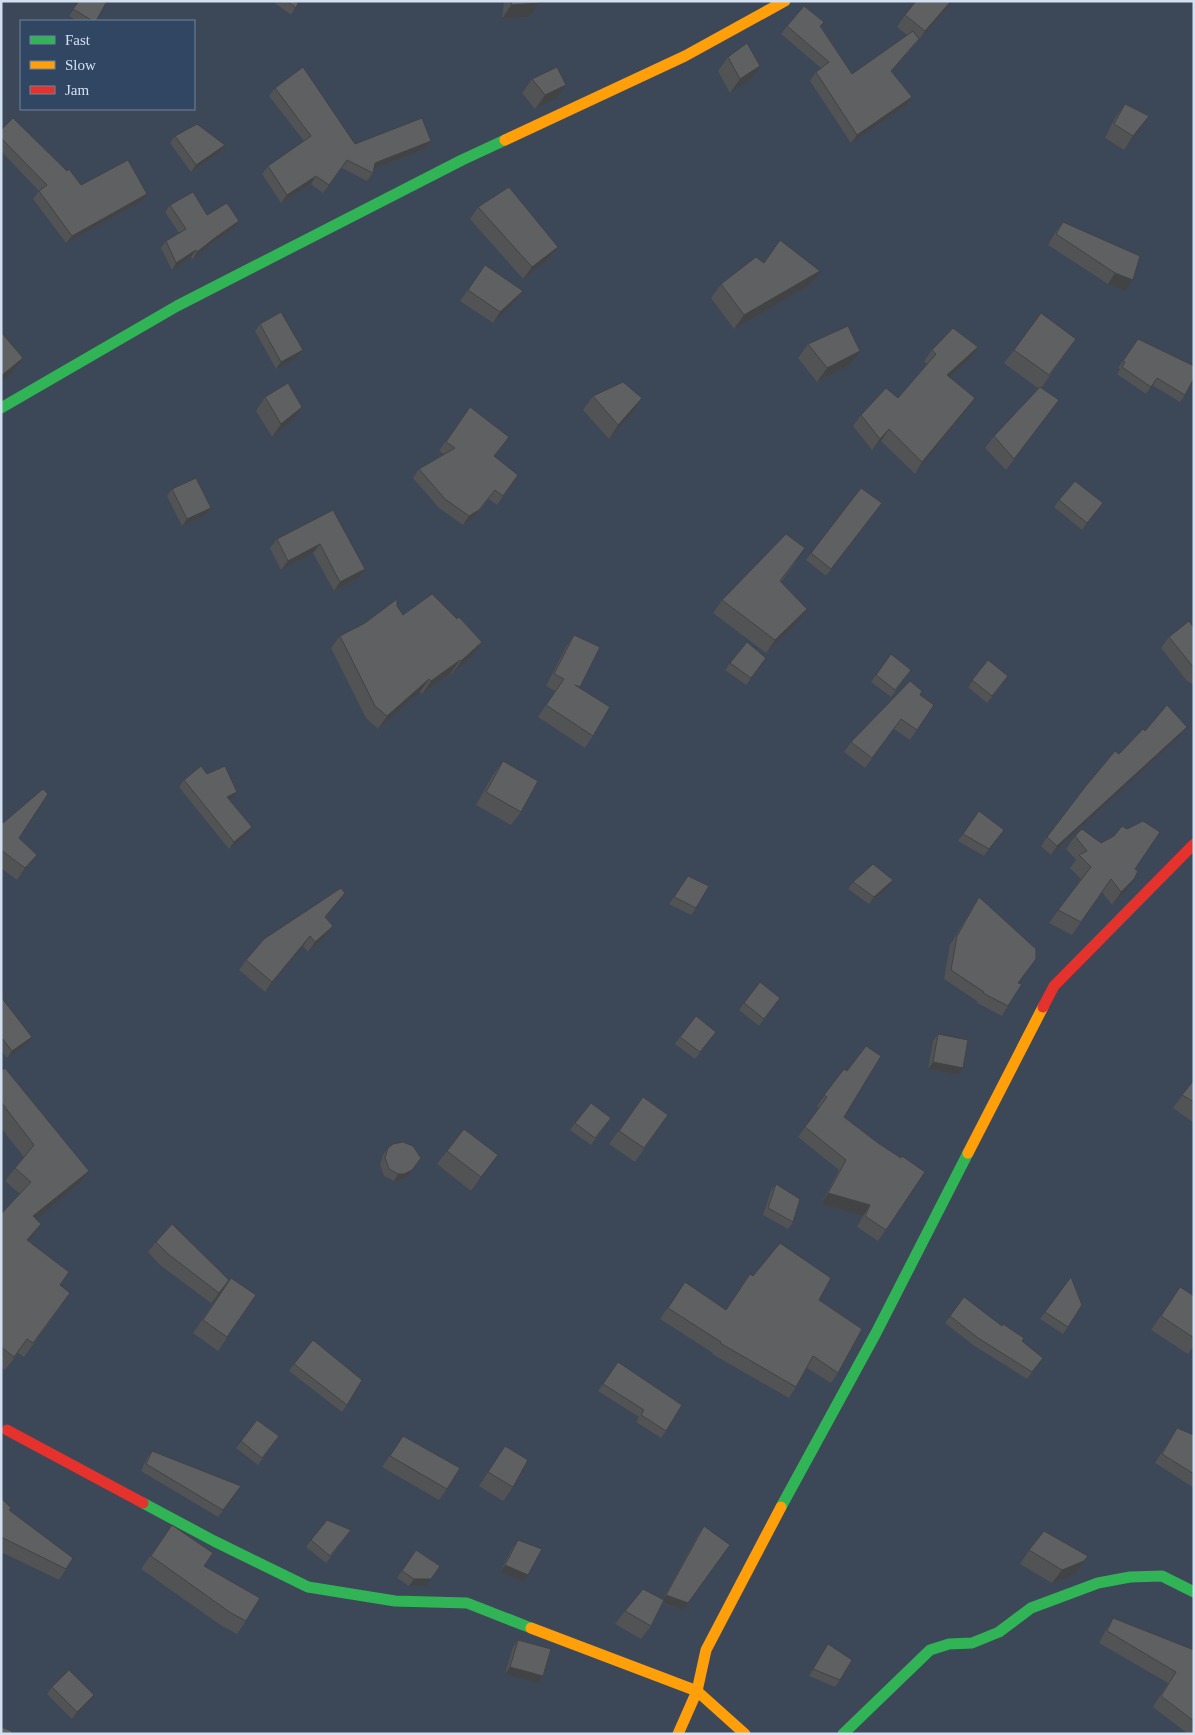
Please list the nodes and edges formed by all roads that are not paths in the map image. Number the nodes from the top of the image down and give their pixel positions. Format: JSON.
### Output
{"nodes":[{"id":1,"x":785,"y":1,"type":"edge"},
{"id":2,"x":1,"y":408,"type":"edge"},
{"id":3,"x":1194,"y":844,"type":"edge"},
{"id":4,"x":7,"y":1430,"type":"dead end"},
{"id":5,"x":1194,"y":1592,"type":"edge"},
{"id":6,"x":697,"y":1692,"type":"junction"},
{"id":7,"x":678,"y":1734,"type":"edge"},
{"id":8,"x":745,"y":1734,"type":"edge"},
{"id":9,"x":843,"y":1734,"type":"edge"}],
"edges":[{"from":1,"to":2,"type":"street"},
{"from":3,"to":6,"type":"street"},
{"from":4,"to":6,"type":"street"},
{"from":5,"to":9,"type":"street"},
{"from":6,"to":7,"type":"street"},
{"from":6,"to":8,"type":"street"}]}
